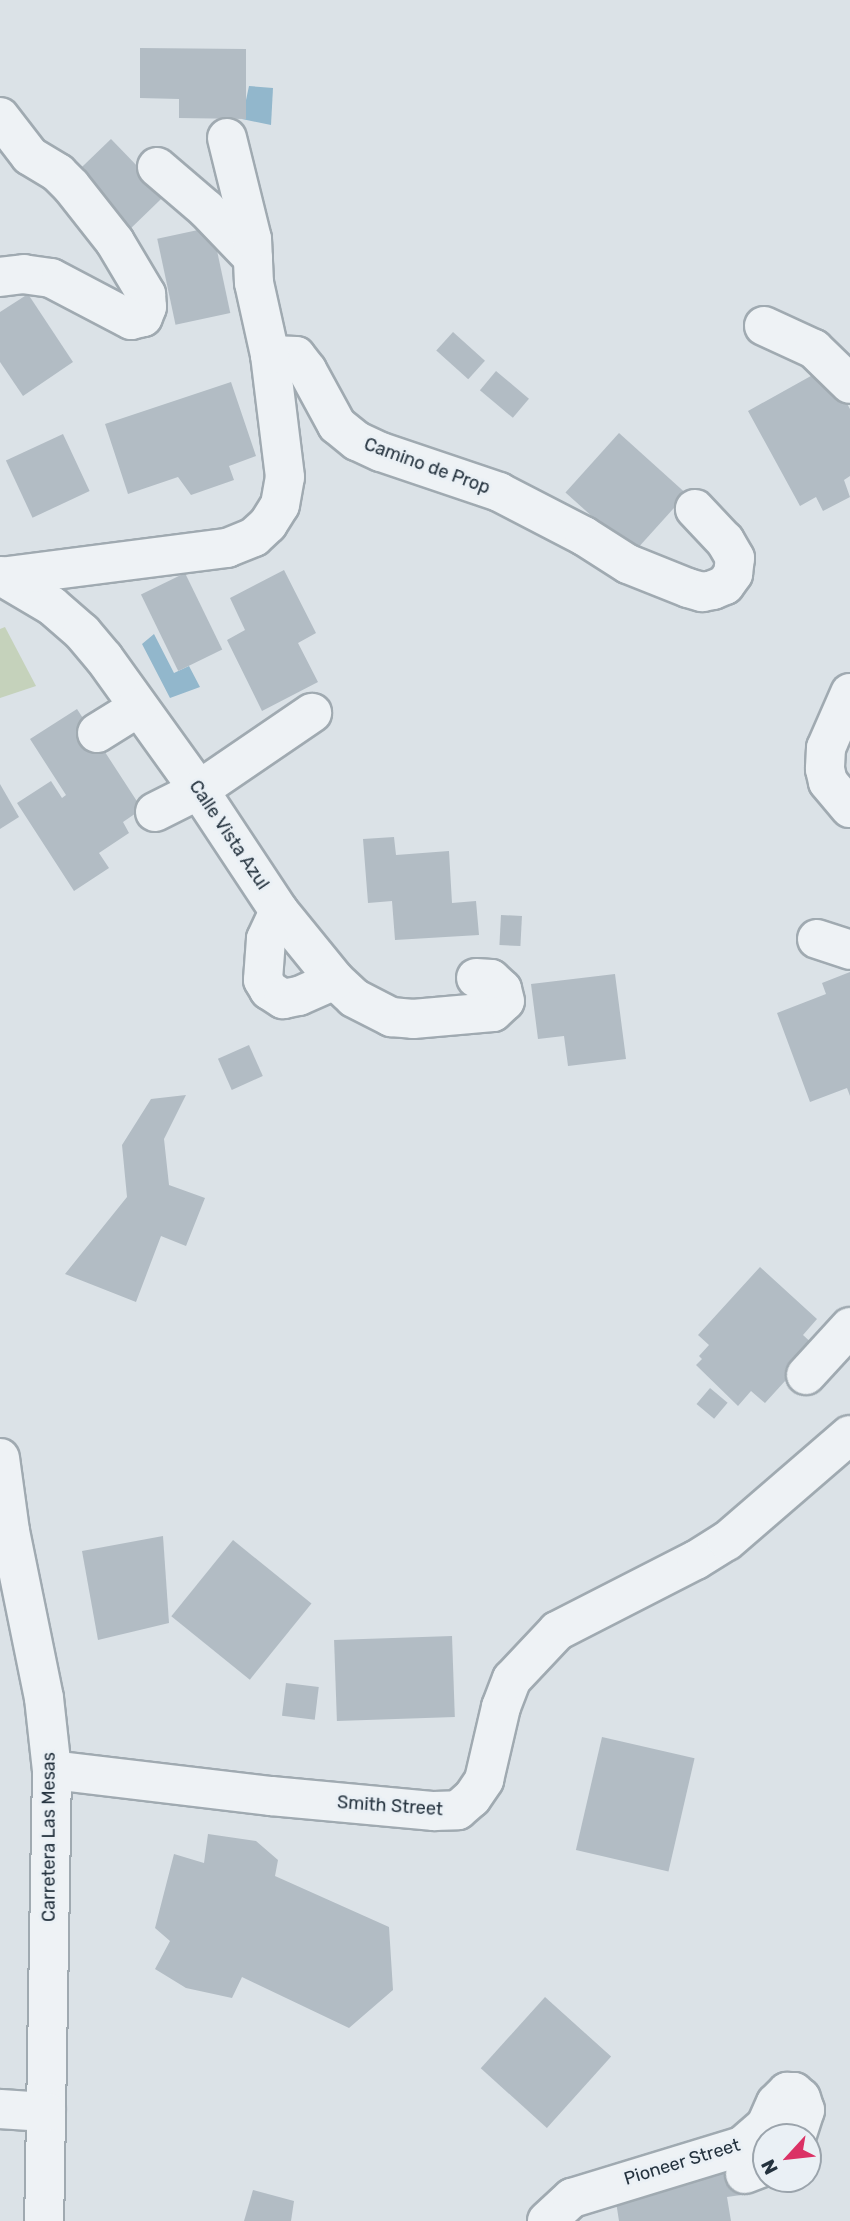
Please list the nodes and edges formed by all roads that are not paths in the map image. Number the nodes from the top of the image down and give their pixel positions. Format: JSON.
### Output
{"nodes":[{"id":1,"x":0,"y":117,"type":"edge"},
{"id":2,"x":227,"y":138,"type":"dead end"},
{"id":3,"x":157,"y":167,"type":"dead end"},
{"id":4,"x":252,"y":248,"type":"junction"},
{"id":5,"x":0,"y":277,"type":"edge"},
{"id":6,"x":764,"y":326,"type":"dead end"},
{"id":7,"x":270,"y":355,"type":"junction"},
{"id":8,"x":850,"y":384,"type":"edge"},
{"id":9,"x":695,"y":509,"type":"dead end"},
{"id":10,"x":0,"y":576,"type":"edge"},
{"id":11,"x":850,"y":693,"type":"edge"},
{"id":12,"x":139,"y":706,"type":"junction"},
{"id":13,"x":312,"y":713,"type":"dead end"},
{"id":14,"x":97,"y":733,"type":"dead end"},
{"id":15,"x":838,"y":755,"type":"edge"},
{"id":16,"x":199,"y":790,"type":"junction"},
{"id":17,"x":850,"y":808,"type":"edge"},
{"id":18,"x":155,"y":813,"type":"dead end"},
{"id":19,"x":279,"y":911,"type":"junction"},
{"id":20,"x":335,"y":980,"type":"junction"},
{"id":21,"x":485,"y":995,"type":"dead end"},
{"id":22,"x":850,"y":1327,"type":"edge"},
{"id":23,"x":806,"y":1375,"type":"dead end"},
{"id":24,"x":850,"y":1435,"type":"edge"},
{"id":25,"x":0,"y":1458,"type":"edge"},
{"id":26,"x":52,"y":1770,"type":"junction"},
{"id":27,"x":0,"y":2109,"type":"edge"},
{"id":28,"x":46,"y":2112,"type":"junction"},
{"id":29,"x":766,"y":2123,"type":"edge"},
{"id":30,"x":801,"y":2123,"type":"edge"},
{"id":31,"x":752,"y":2137,"type":"edge"},
{"id":32,"x":44,"y":2221,"type":"edge"},
{"id":33,"x":547,"y":2221,"type":"edge"}],
"edges":[{"from":1,"to":5,"type":"street"},
{"from":2,"to":4,"type":"street","name":"Calle Vista Azul"},
{"from":3,"to":4,"type":"street"},
{"from":4,"to":7,"type":"street","name":"Calle Vista Azul"},
{"from":6,"to":8,"type":"street"},
{"from":7,"to":9,"type":"street","name":"Camino de Prop"},
{"from":7,"to":10,"type":"street","name":"Calle Vista Azul"},
{"from":10,"to":12,"type":"street","name":"Calle Vista Azul"},
{"from":11,"to":15,"type":"street"},
{"from":12,"to":14,"type":"street"},
{"from":12,"to":16,"type":"street","name":"Calle Vista Azul"},
{"from":13,"to":16,"type":"street"},
{"from":15,"to":17,"type":"street"},
{"from":16,"to":18,"type":"street"},
{"from":16,"to":19,"type":"street","name":"Calle Vista Azul"},
{"from":19,"to":20,"type":"street","name":"Calle Vista Azul"},
{"from":19,"to":20,"type":"street"},
{"from":20,"to":21,"type":"street","name":"Calle Vista Azul"},
{"from":22,"to":23,"type":"street"},
{"from":24,"to":26,"type":"street","name":"Smith Street"},
{"from":25,"to":26,"type":"street","name":"Carretera Las Mesas"},
{"from":26,"to":28,"type":"street","name":"Carretera Las Mesas"},
{"from":27,"to":28,"type":"street"},
{"from":28,"to":32,"type":"street","name":"Carretera Las Mesas"},
{"from":29,"to":30,"type":"street","name":"Pioneer Street"},
{"from":31,"to":33,"type":"street","name":"Pioneer Street"}]}
